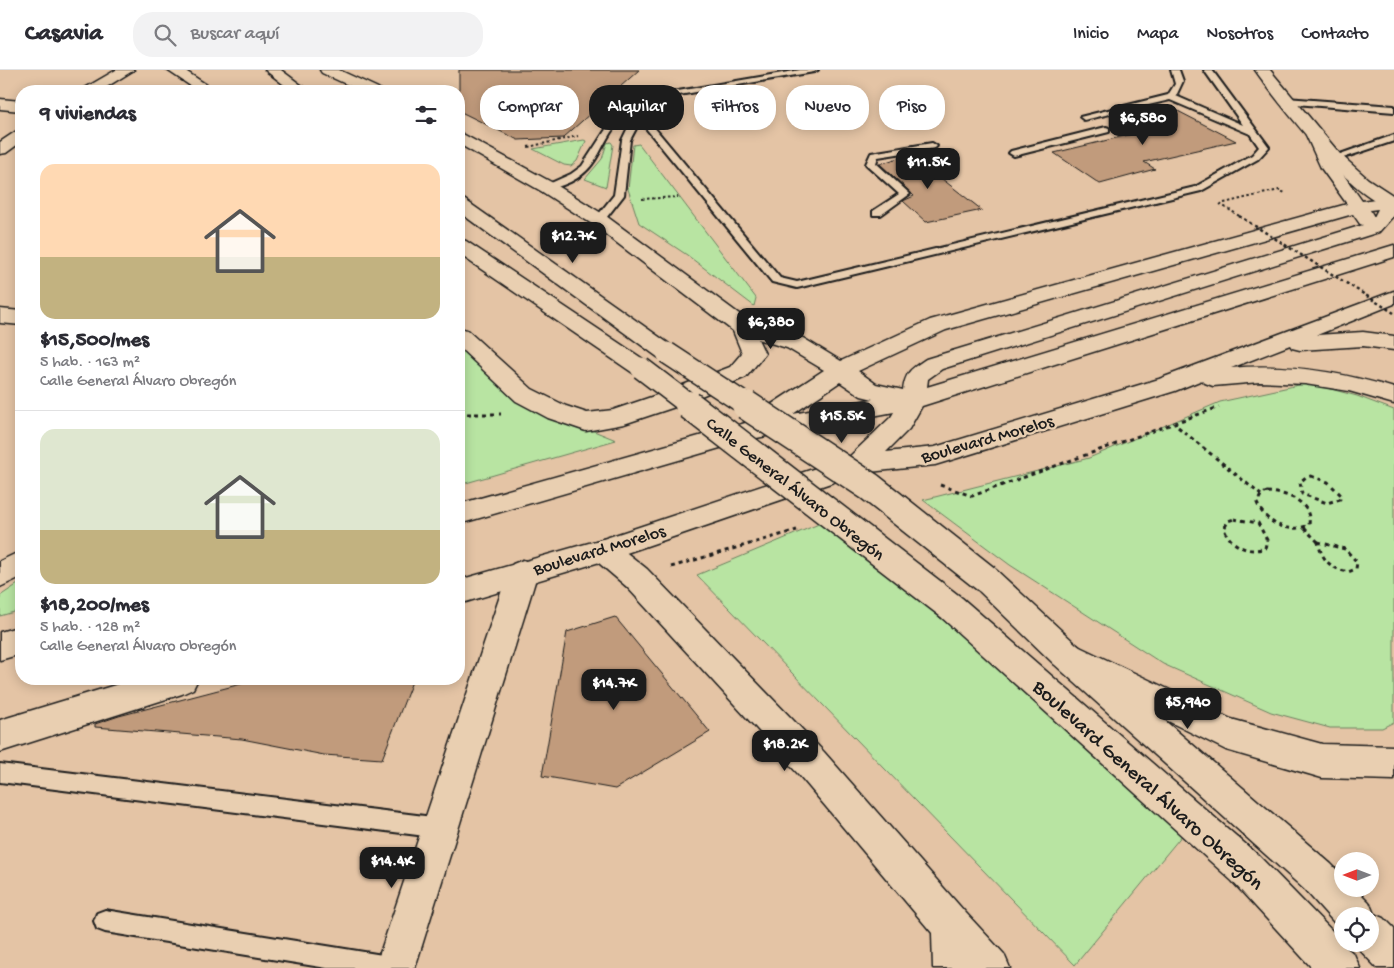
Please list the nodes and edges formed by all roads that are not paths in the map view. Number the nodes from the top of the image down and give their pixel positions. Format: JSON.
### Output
{"nodes":[{"id":1,"x":127,"y":70,"type":"edge"},
{"id":2,"x":169,"y":70,"type":"edge"},
{"id":3,"x":174,"y":70,"type":"edge"},
{"id":4,"x":272,"y":70,"type":"edge"},
{"id":5,"x":327,"y":70,"type":"edge"},
{"id":6,"x":814,"y":70,"type":"edge"},
{"id":7,"x":1174,"y":70,"type":"edge"},
{"id":8,"x":1208,"y":70,"type":"edge"},
{"id":9,"x":1262,"y":70,"type":"edge"},
{"id":10,"x":101,"y":85,"type":"edge"},
{"id":11,"x":170,"y":85,"type":"dead end"},
{"id":12,"x":198,"y":85,"type":"edge"},
{"id":13,"x":293,"y":85,"type":"edge"},
{"id":14,"x":360,"y":85,"type":"edge"},
{"id":15,"x":684,"y":92,"type":"edge"},
{"id":16,"x":1171,"y":97,"type":"junction"},
{"id":17,"x":1286,"y":101,"type":"junction"},
{"id":18,"x":0,"y":104,"type":"edge"},
{"id":19,"x":15,"y":105,"type":"edge"},
{"id":20,"x":1394,"y":109,"type":"edge"},
{"id":21,"x":1084,"y":117,"type":"dead end"},
{"id":22,"x":608,"y":130,"type":"edge"},
{"id":23,"x":631,"y":130,"type":"edge"},
{"id":24,"x":657,"y":130,"type":"edge"},
{"id":25,"x":1106,"y":130,"type":"dead end"},
{"id":26,"x":1253,"y":132,"type":"junction"},
{"id":27,"x":1314,"y":135,"type":"junction"},
{"id":28,"x":1394,"y":138,"type":"edge"},
{"id":29,"x":15,"y":139,"type":"edge"},
{"id":30,"x":465,"y":140,"type":"edge"},
{"id":31,"x":932,"y":146,"type":"dead end"},
{"id":32,"x":0,"y":149,"type":"edge"},
{"id":33,"x":1014,"y":153,"type":"dead end"},
{"id":34,"x":1340,"y":164,"type":"junction"},
{"id":35,"x":547,"y":187,"type":"junction"},
{"id":36,"x":1393,"y":197,"type":"edge"},
{"id":37,"x":1357,"y":207,"type":"junction"},
{"id":38,"x":465,"y":208,"type":"edge"},
{"id":39,"x":877,"y":213,"type":"dead end"},
{"id":40,"x":599,"y":220,"type":"junction"},
{"id":41,"x":1372,"y":228,"type":"junction"},
{"id":42,"x":465,"y":249,"type":"edge"},
{"id":43,"x":1394,"y":252,"type":"edge"},
{"id":44,"x":1394,"y":297,"type":"edge"},
{"id":45,"x":0,"y":316,"type":"edge"},
{"id":46,"x":15,"y":317,"type":"edge"},
{"id":47,"x":742,"y":327,"type":"junction"},
{"id":48,"x":465,"y":341,"type":"edge"},
{"id":49,"x":1394,"y":343,"type":"edge"},
{"id":50,"x":1261,"y":349,"type":"junction"},
{"id":51,"x":841,"y":370,"type":"junction"},
{"id":52,"x":1167,"y":385,"type":"junction"},
{"id":53,"x":1394,"y":396,"type":"edge"},
{"id":54,"x":913,"y":400,"type":"junction"},
{"id":55,"x":751,"y":430,"type":"junction"},
{"id":56,"x":858,"y":464,"type":"junction"},
{"id":57,"x":465,"y":512,"type":"edge"},
{"id":58,"x":603,"y":550,"type":"junction"},
{"id":59,"x":15,"y":566,"type":"edge"},
{"id":60,"x":523,"y":572,"type":"junction"},
{"id":61,"x":0,"y":575,"type":"edge"},
{"id":62,"x":465,"y":590,"type":"edge"},
{"id":63,"x":952,"y":607,"type":"joint"},
{"id":64,"x":15,"y":642,"type":"edge"},
{"id":65,"x":0,"y":646,"type":"edge"},
{"id":66,"x":1065,"y":654,"type":"junction"},
{"id":67,"x":163,"y":685,"type":"edge"},
{"id":68,"x":0,"y":736,"type":"edge"},
{"id":69,"x":1394,"y":763,"type":"edge"},
{"id":70,"x":0,"y":773,"type":"edge"},
{"id":71,"x":441,"y":828,"type":"junction"},
{"id":72,"x":1346,"y":907,"type":"edge"},
{"id":73,"x":105,"y":922,"type":"dead end"},
{"id":74,"x":951,"y":926,"type":"junction"},
{"id":75,"x":1379,"y":941,"type":"edge"},
{"id":76,"x":1394,"y":957,"type":"edge"},
{"id":77,"x":395,"y":968,"type":"edge"},
{"id":78,"x":953,"y":968,"type":"edge"},
{"id":79,"x":990,"y":968,"type":"edge"},
{"id":80,"x":1340,"y":968,"type":"edge"}],
"edges":[{"from":1,"to":10,"type":"main road"},
{"from":2,"to":11,"type":"main road"},
{"from":3,"to":12,"type":"main road"},
{"from":4,"to":13,"type":"main road"},
{"from":5,"to":14,"type":"main road"},
{"from":6,"to":15,"type":"lane"},
{"from":7,"to":16,"type":"lane"},
{"from":8,"to":26,"type":"lane"},
{"from":9,"to":17,"type":"main road"},
{"from":16,"to":21,"type":"lane"},
{"from":16,"to":26,"type":"lane"},
{"from":17,"to":20,"type":"lane"},
{"from":17,"to":27,"type":"main road"},
{"from":18,"to":19,"type":"main road"},
{"from":22,"to":35,"type":"lane"},
{"from":23,"to":40,"type":"lane"},
{"from":24,"to":26,"type":"lane"},
{"from":25,"to":33,"type":"lane"},
{"from":27,"to":34,"type":"main road"},
{"from":27,"to":37,"type":"main road"},
{"from":28,"to":34,"type":"lane"},
{"from":29,"to":32,"type":"main road"},
{"from":30,"to":35,"type":"main road"},
{"from":31,"to":39,"type":"lane"},
{"from":34,"to":36,"type":"main road"},
{"from":35,"to":40,"type":"main road"},
{"from":36,"to":37,"type":"main road"},
{"from":36,"to":41,"type":"main road"},
{"from":37,"to":41,"type":"main road"},
{"from":37,"to":51,"type":"main road"},
{"from":38,"to":66,"type":"main road","name":"Calle General Álvaro Obregón","bridge":true},
{"from":40,"to":47,"type":"main road"},
{"from":41,"to":43,"type":"main road"},
{"from":41,"to":54,"type":"main road"},
{"from":42,"to":63,"type":"main road","name":"Calle General Álvaro Obregón","bridge":true},
{"from":43,"to":54,"type":"main road"},
{"from":44,"to":50,"type":"main road","name":"Boulevard Morelos"},
{"from":45,"to":46,"type":"main road"},
{"from":47,"to":48,"type":"main road"},
{"from":47,"to":51,"type":"main road"},
{"from":49,"to":50,"type":"main road"},
{"from":50,"to":52,"type":"main road","name":"Boulevard Morelos"},
{"from":51,"to":54,"type":"main road"},
{"from":51,"to":55,"type":"main road"},
{"from":52,"to":53,"type":"main road"},
{"from":52,"to":56,"type":"main road","name":"Boulevard Morelos"},
{"from":54,"to":55,"type":"main road"},
{"from":54,"to":56,"type":"main road"},
{"from":55,"to":57,"type":"main road"},
{"from":56,"to":58,"type":"main road","name":"Boulevard Morelos"},
{"from":58,"to":60,"type":"main road","name":"Boulevard Morelos"},
{"from":58,"to":74,"type":"main road"},
{"from":59,"to":61,"type":"main road"},
{"from":60,"to":62,"type":"main road","name":"Boulevard Morelos"},
{"from":60,"to":71,"type":"main road"},
{"from":63,"to":80,"type":"main road","name":"Boulevard General Álvaro Obregón"},
{"from":64,"to":65,"type":"main road"},
{"from":66,"to":69,"type":"main road"},
{"from":66,"to":72,"type":"main road"},
{"from":67,"to":68,"type":"main road"},
{"from":70,"to":71,"type":"lane"},
{"from":71,"to":77,"type":"main road"},
{"from":73,"to":77,"type":"lane"},
{"from":74,"to":78,"type":"main road"},
{"from":74,"to":79,"type":"main road"},
{"from":75,"to":76,"type":"main road"}]}
